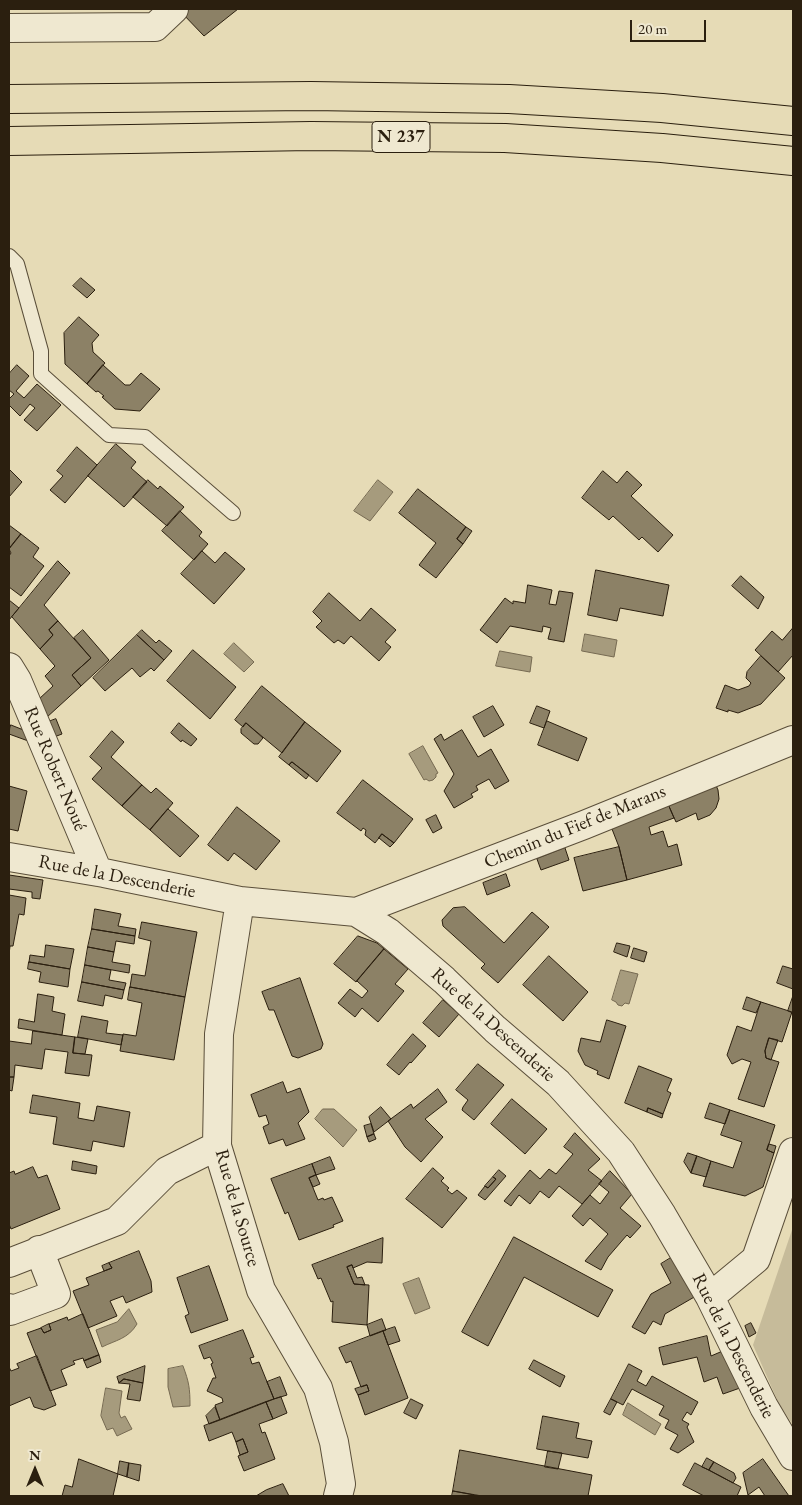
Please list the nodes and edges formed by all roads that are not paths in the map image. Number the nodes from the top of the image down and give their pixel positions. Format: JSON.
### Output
{"nodes":[{"id":1,"x":174,"y":9,"type":"edge"},
{"id":2,"x":9,"y":28,"type":"edge"},
{"id":3,"x":9,"y":100,"type":"edge"},
{"id":4,"x":793,"y":121,"type":"edge"},
{"id":5,"x":9,"y":141,"type":"edge"},
{"id":6,"x":793,"y":161,"type":"edge"},
{"id":7,"x":9,"y":256,"type":"edge"},
{"id":8,"x":233,"y":513,"type":"dead end"},
{"id":9,"x":9,"y":667,"type":"edge"},
{"id":10,"x":793,"y":740,"type":"edge"},
{"id":11,"x":9,"y":857,"type":"edge"},
{"id":12,"x":98,"y":872,"type":"junction"},
{"id":13,"x":240,"y":901,"type":"junction"},
{"id":14,"x":356,"y":912,"type":"junction"},
{"id":15,"x":217,"y":1146,"type":"junction"},
{"id":16,"x":793,"y":1152,"type":"edge"},
{"id":17,"x":39,"y":1250,"type":"junction"},
{"id":18,"x":9,"y":1263,"type":"edge"},
{"id":19,"x":710,"y":1297,"type":"junction"},
{"id":20,"x":9,"y":1308,"type":"edge"},
{"id":21,"x":793,"y":1456,"type":"edge"},
{"id":22,"x":338,"y":1496,"type":"edge"}],
"edges":[{"from":1,"to":2,"type":"street"},
{"from":3,"to":4,"type":"highway","number":"N 237"},
{"from":5,"to":6,"type":"highway","number":"N 237"},
{"from":7,"to":8,"type":"lane"},
{"from":9,"to":12,"type":"street","name":"Rue Robert Noué"},
{"from":10,"to":14,"type":"street","name":"Chemin du Fief de Marans"},
{"from":11,"to":12,"type":"street","name":"Rue de la Descenderie"},
{"from":12,"to":13,"type":"street","name":"Rue de la Descenderie"},
{"from":13,"to":14,"type":"street","name":"Rue de la Descenderie"},
{"from":13,"to":15,"type":"street","name":"Rue de la Source"},
{"from":14,"to":19,"type":"street","name":"Rue de la Descenderie"},
{"from":15,"to":17,"type":"street"},
{"from":15,"to":22,"type":"street","name":"Rue de la Source"},
{"from":16,"to":19,"type":"street"},
{"from":17,"to":18,"type":"street"},
{"from":17,"to":20,"type":"street"},
{"from":19,"to":21,"type":"street","name":"Rue de la Descenderie"}]}
